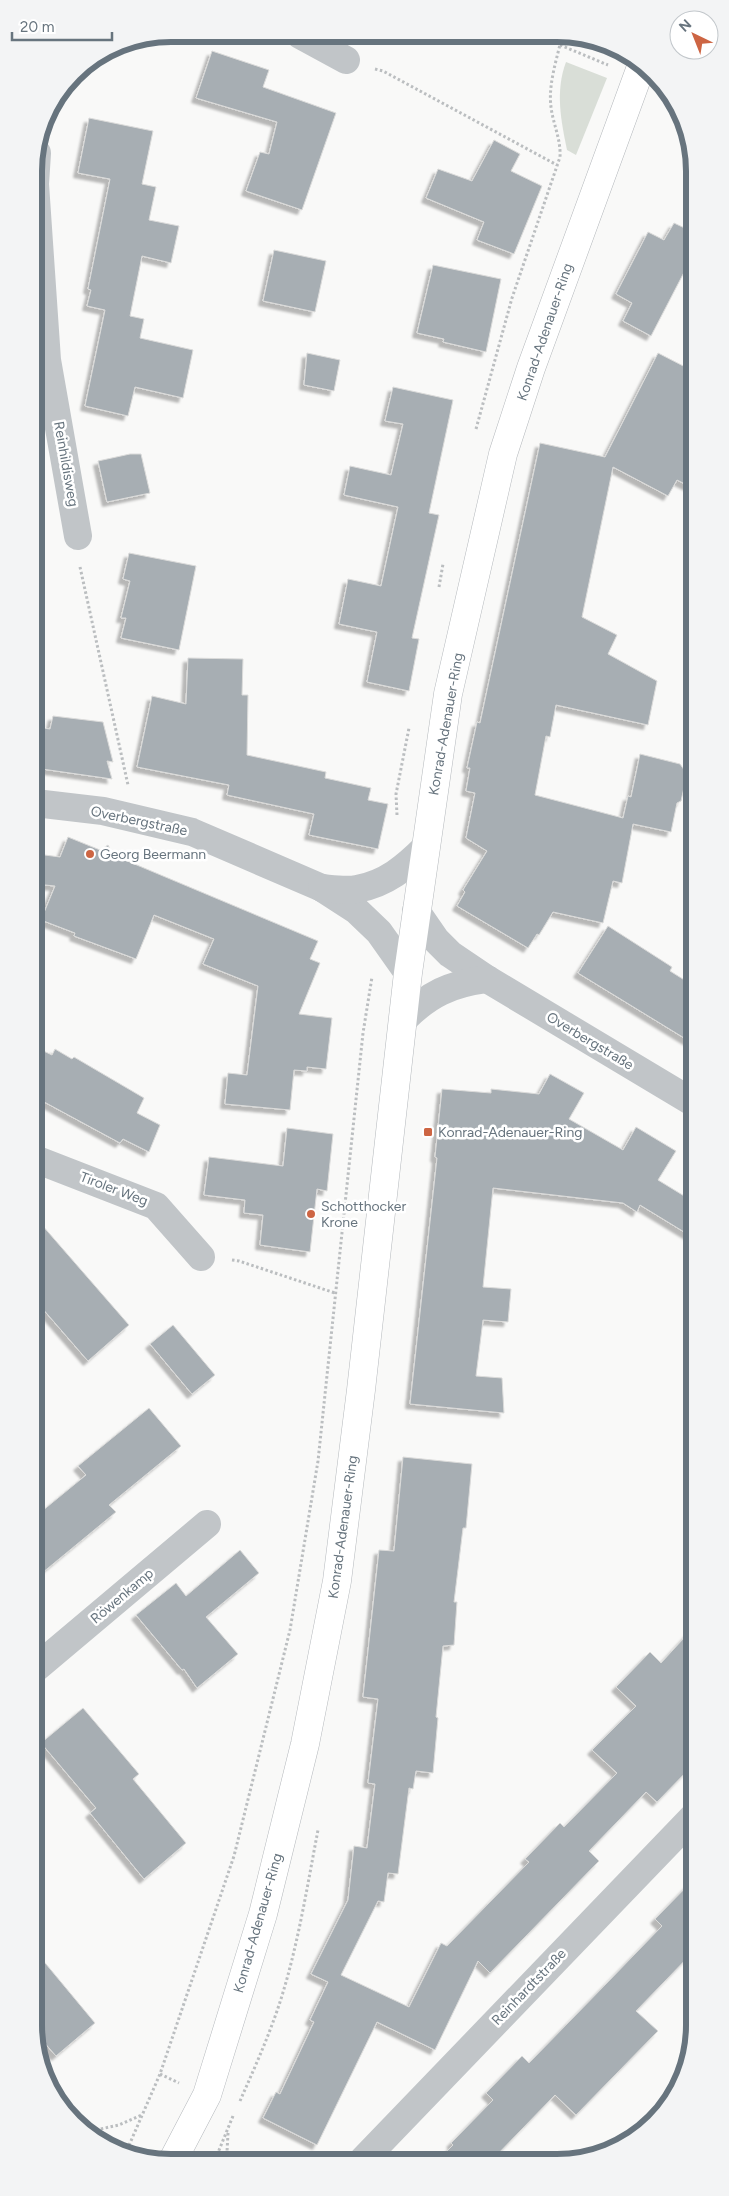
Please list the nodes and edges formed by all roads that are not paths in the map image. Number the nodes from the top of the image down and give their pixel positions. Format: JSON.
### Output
{"nodes":[{"id":1,"x":314,"y":43,"type":"edge"},
{"id":2,"x":346,"y":60,"type":"road end"},
{"id":3,"x":639,"y":72,"type":"edge"},
{"id":4,"x":43,"y":368,"type":"edge"},
{"id":5,"x":78,"y":536,"type":"road end"},
{"id":6,"x":43,"y":803,"type":"edge"},
{"id":7,"x":426,"y":847,"type":"junction"},
{"id":8,"x":322,"y":888,"type":"junction"},
{"id":9,"x":416,"y":911,"type":"junction"},
{"id":10,"x":408,"y":973,"type":"junction"},
{"id":11,"x":487,"y":978,"type":"junction"},
{"id":12,"x":403,"y":1020,"type":"junction"},
{"id":13,"x":686,"y":1098,"type":"edge"},
{"id":14,"x":42,"y":1162,"type":"edge"},
{"id":15,"x":201,"y":1258,"type":"road end"},
{"id":16,"x":207,"y":1524,"type":"dead end"},
{"id":17,"x":42,"y":1663,"type":"edge"},
{"id":18,"x":686,"y":1824,"type":"edge"},
{"id":19,"x":176,"y":2154,"type":"edge"},
{"id":20,"x":369,"y":2154,"type":"edge"}],
"edges":[{"from":1,"to":2,"type":"street"},
{"from":3,"to":7,"type":"main road","name":"Konrad-Adenauer-Ring"},
{"from":4,"to":5,"type":"street","name":"Reinhildisweg"},
{"from":6,"to":8,"type":"street","name":"Overbergstraße"},
{"from":7,"to":8,"type":"street","name":"Overbergstraße"},
{"from":7,"to":9,"type":"main road","name":"Konrad-Adenauer-Ring"},
{"from":8,"to":10,"type":"street","name":"Overbergstraße"},
{"from":9,"to":10,"type":"main road","name":"Konrad-Adenauer-Ring"},
{"from":9,"to":11,"type":"street","name":"Overbergstraße"},
{"from":10,"to":12,"type":"main road","name":"Konrad-Adenauer-Ring"},
{"from":11,"to":12,"type":"street"},
{"from":11,"to":13,"type":"street","name":"Overbergstraße"},
{"from":12,"to":19,"type":"main road","name":"Konrad-Adenauer-Ring"},
{"from":14,"to":15,"type":"street","name":"Tiroler Weg"},
{"from":16,"to":17,"type":"street","name":"Röwenkamp"},
{"from":18,"to":20,"type":"street","name":"Reinhardtstraße"}]}
